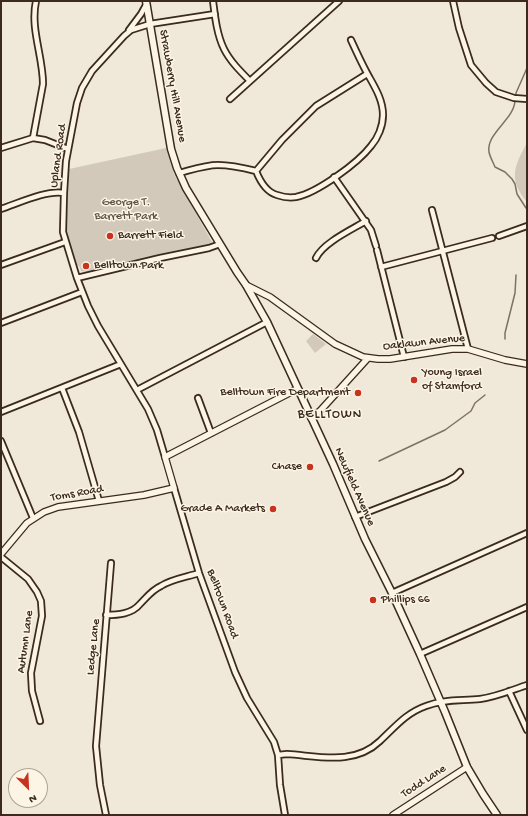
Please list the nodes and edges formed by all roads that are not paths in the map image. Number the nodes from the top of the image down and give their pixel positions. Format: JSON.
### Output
{"nodes":[{"id":1,"x":36,"y":1,"type":"edge"},
{"id":2,"x":212,"y":1,"type":"edge"},
{"id":3,"x":339,"y":1,"type":"edge"},
{"id":4,"x":453,"y":1,"type":"edge"},
{"id":5,"x":146,"y":3,"type":"edge"},
{"id":6,"x":215,"y":14,"type":"junction"},
{"id":7,"x":150,"y":24,"type":"junction"},
{"id":8,"x":124,"y":36,"type":"junction"},
{"id":9,"x":351,"y":40,"type":"dead end"},
{"id":10,"x":368,"y":74,"type":"junction"},
{"id":11,"x":250,"y":81,"type":"junction"},
{"id":12,"x":230,"y":99,"type":"dead end"},
{"id":13,"x":527,"y":99,"type":"edge"},
{"id":14,"x":33,"y":138,"type":"junction"},
{"id":15,"x":1,"y":148,"type":"edge"},
{"id":16,"x":68,"y":149,"type":"junction"},
{"id":17,"x":256,"y":171,"type":"junction"},
{"id":18,"x":178,"y":173,"type":"junction"},
{"id":19,"x":334,"y":177,"type":"junction"},
{"id":20,"x":64,"y":193,"type":"junction"},
{"id":21,"x":1,"y":209,"type":"edge"},
{"id":22,"x":432,"y":210,"type":"dead end"},
{"id":23,"x":366,"y":221,"type":"junction"},
{"id":24,"x":527,"y":226,"type":"edge"},
{"id":25,"x":499,"y":236,"type":"dead end"},
{"id":26,"x":492,"y":238,"type":"dead end"},
{"id":27,"x":65,"y":242,"type":"junction"},
{"id":28,"x":220,"y":244,"type":"junction"},
{"id":29,"x":444,"y":251,"type":"junction"},
{"id":30,"x":316,"y":258,"type":"dead end"},
{"id":31,"x":1,"y":265,"type":"edge"},
{"id":32,"x":381,"y":267,"type":"junction"},
{"id":33,"x":77,"y":278,"type":"junction"},
{"id":34,"x":246,"y":285,"type":"junction"},
{"id":35,"x":82,"y":292,"type":"junction"},
{"id":36,"x":267,"y":322,"type":"junction"},
{"id":37,"x":1,"y":323,"type":"edge"},
{"id":38,"x":468,"y":349,"type":"junction"},
{"id":39,"x":368,"y":358,"type":"junction"},
{"id":40,"x":404,"y":358,"type":"junction"},
{"id":41,"x":121,"y":364,"type":"junction"},
{"id":42,"x":527,"y":364,"type":"edge"},
{"id":43,"x":62,"y":388,"type":"junction"},
{"id":44,"x":297,"y":389,"type":"junction"},
{"id":45,"x":137,"y":390,"type":"junction"},
{"id":46,"x":198,"y":398,"type":"dead end"},
{"id":47,"x":1,"y":412,"type":"edge"},
{"id":48,"x":311,"y":418,"type":"junction"},
{"id":49,"x":211,"y":433,"type":"junction"},
{"id":50,"x":1,"y":441,"type":"edge"},
{"id":51,"x":165,"y":457,"type":"junction"},
{"id":52,"x":460,"y":472,"type":"dead end"},
{"id":53,"x":174,"y":488,"type":"junction"},
{"id":54,"x":99,"y":501,"type":"junction"},
{"id":55,"x":355,"y":517,"type":"junction"},
{"id":56,"x":33,"y":518,"type":"junction"},
{"id":57,"x":527,"y":533,"type":"edge"},
{"id":58,"x":1,"y":555,"type":"edge"},
{"id":59,"x":111,"y":563,"type":"dead end"},
{"id":60,"x":199,"y":573,"type":"junction"},
{"id":61,"x":392,"y":593,"type":"junction"},
{"id":62,"x":527,"y":607,"type":"edge"},
{"id":63,"x":106,"y":615,"type":"junction"},
{"id":64,"x":420,"y":654,"type":"junction"},
{"id":65,"x":527,"y":685,"type":"edge"},
{"id":66,"x":509,"y":691,"type":"junction"},
{"id":67,"x":441,"y":701,"type":"junction"},
{"id":68,"x":40,"y":721,"type":"dead end"},
{"id":69,"x":527,"y":730,"type":"edge"},
{"id":70,"x":278,"y":755,"type":"junction"},
{"id":71,"x":467,"y":767,"type":"junction"},
{"id":72,"x":402,"y":812,"type":"edge"},
{"id":73,"x":106,"y":815,"type":"edge"},
{"id":74,"x":285,"y":815,"type":"edge"},
{"id":75,"x":393,"y":815,"type":"edge"},
{"id":76,"x":497,"y":815,"type":"edge"}],
"edges":[{"from":1,"to":14,"type":"street"},
{"from":2,"to":6,"type":"street"},
{"from":3,"to":11,"type":"street"},
{"from":4,"to":13,"type":"street"},
{"from":5,"to":7,"type":"main road","name":"Strawberry Hill Avenue"},
{"from":5,"to":8,"type":"street","name":"Upland Road"},
{"from":6,"to":7,"type":"street","name":"Upland Road"},
{"from":6,"to":11,"type":"street"},
{"from":7,"to":8,"type":"street","name":"Upland Road"},
{"from":7,"to":18,"type":"main road","name":"Strawberry Hill Avenue"},
{"from":8,"to":16,"type":"street","name":"Upland Road"},
{"from":9,"to":10,"type":"street"},
{"from":10,"to":17,"type":"street"},
{"from":10,"to":19,"type":"street"},
{"from":11,"to":12,"type":"street"},
{"from":14,"to":15,"type":"street"},
{"from":14,"to":16,"type":"street"},
{"from":16,"to":20,"type":"street","name":"Upland Road"},
{"from":17,"to":18,"type":"street"},
{"from":17,"to":19,"type":"street"},
{"from":18,"to":28,"type":"main road","name":"Newfield Avenue"},
{"from":19,"to":23,"type":"street"},
{"from":20,"to":21,"type":"street"},
{"from":20,"to":27,"type":"street","name":"Upland Road"},
{"from":22,"to":29,"type":"street"},
{"from":23,"to":30,"type":"street"},
{"from":23,"to":32,"type":"street"},
{"from":24,"to":25,"type":"street"},
{"from":26,"to":29,"type":"street"},
{"from":27,"to":31,"type":"street"},
{"from":27,"to":33,"type":"street","name":"Upland Road"},
{"from":28,"to":33,"type":"street"},
{"from":28,"to":34,"type":"main road","name":"Newfield Avenue"},
{"from":29,"to":32,"type":"street"},
{"from":29,"to":38,"type":"street"},
{"from":32,"to":40,"type":"street"},
{"from":33,"to":35,"type":"street","name":"Upland Road"},
{"from":34,"to":36,"type":"main road","name":"Newfield Avenue"},
{"from":34,"to":39,"type":"street","name":"Oaklawn Avenue"},
{"from":35,"to":37,"type":"street"},
{"from":35,"to":41,"type":"street","name":"Belltown Road"},
{"from":36,"to":44,"type":"main road","name":"Newfield Avenue"},
{"from":36,"to":45,"type":"street"},
{"from":38,"to":40,"type":"street","name":"Oaklawn Avenue"},
{"from":38,"to":42,"type":"street","name":"Oaklawn Avenue"},
{"from":39,"to":40,"type":"street","name":"Oaklawn Avenue"},
{"from":39,"to":48,"type":"street"},
{"from":41,"to":43,"type":"street"},
{"from":41,"to":45,"type":"street","name":"Belltown Road"},
{"from":43,"to":47,"type":"street"},
{"from":43,"to":54,"type":"street"},
{"from":44,"to":48,"type":"main road","name":"Newfield Avenue"},
{"from":44,"to":49,"type":"street"},
{"from":45,"to":51,"type":"street","name":"Belltown Road"},
{"from":46,"to":49,"type":"street"},
{"from":48,"to":55,"type":"main road","name":"Newfield Avenue"},
{"from":49,"to":51,"type":"street"},
{"from":50,"to":56,"type":"street"},
{"from":51,"to":53,"type":"street","name":"Belltown Road"},
{"from":52,"to":55,"type":"street"},
{"from":53,"to":54,"type":"street","name":"Toms Road"},
{"from":53,"to":60,"type":"street","name":"Belltown Road"},
{"from":54,"to":56,"type":"street","name":"Toms Road"},
{"from":55,"to":61,"type":"main road","name":"Newfield Avenue"},
{"from":56,"to":58,"type":"street","name":"Toms Road"},
{"from":57,"to":61,"type":"street"},
{"from":58,"to":68,"type":"street","name":"Autumn Lane"},
{"from":59,"to":63,"type":"street"},
{"from":60,"to":63,"type":"street","name":"Ledge Lane"},
{"from":60,"to":70,"type":"street","name":"Belltown Road"},
{"from":61,"to":64,"type":"main road","name":"Newfield Avenue"},
{"from":62,"to":64,"type":"street"},
{"from":63,"to":73,"type":"street","name":"Ledge Lane"},
{"from":64,"to":67,"type":"main road","name":"Newfield Avenue"},
{"from":65,"to":66,"type":"street"},
{"from":66,"to":67,"type":"street"},
{"from":66,"to":69,"type":"street"},
{"from":67,"to":70,"type":"street"},
{"from":67,"to":71,"type":"main road","name":"Newfield Avenue"},
{"from":70,"to":74,"type":"street","name":"Belltown Road"},
{"from":71,"to":72,"type":"street","name":"Todd Lane"},
{"from":71,"to":76,"type":"main road","name":"Newfield Avenue"},
{"from":72,"to":75,"type":"street","name":"Todd Lane"}]}
